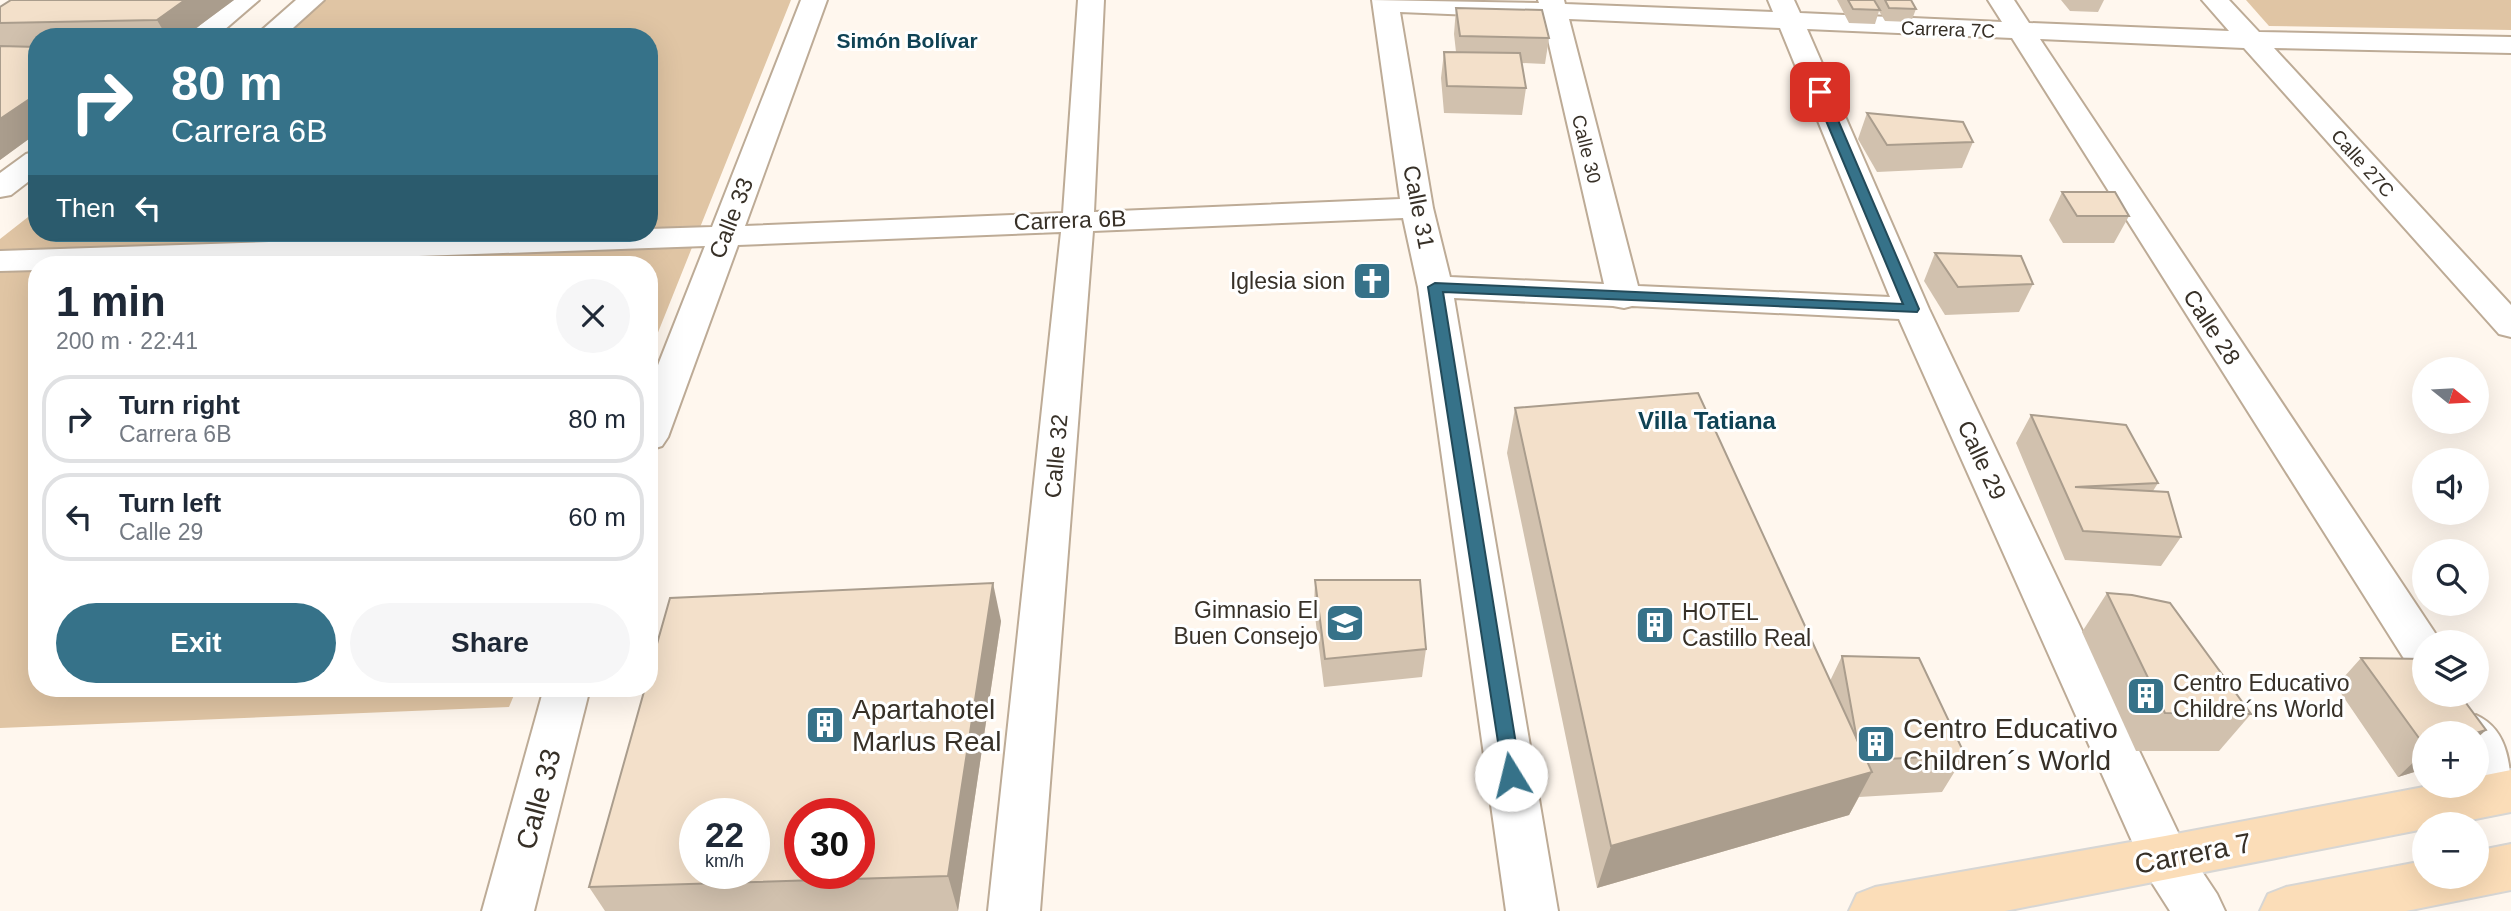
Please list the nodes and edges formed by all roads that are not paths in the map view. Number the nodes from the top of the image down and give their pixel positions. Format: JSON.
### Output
{"nodes":[{"id":1,"x":246,"y":0,"type":"edge"},
{"id":2,"x":311,"y":0,"type":"edge"},
{"id":3,"x":814,"y":0,"type":"edge"},
{"id":4,"x":1091,"y":0,"type":"edge"},
{"id":5,"x":2001,"y":0,"type":"edge"},
{"id":6,"x":2215,"y":0,"type":"edge"},
{"id":7,"x":1385,"y":2,"type":"edge"},
{"id":8,"x":1553,"y":6,"type":"edge"},
{"id":9,"x":1785,"y":10,"type":"edge"},
{"id":10,"x":211,"y":28,"type":"edge"},
{"id":11,"x":278,"y":28,"type":"edge"},
{"id":12,"x":2022,"y":31,"type":"junction"},
{"id":13,"x":2251,"y":40,"type":"junction"},
{"id":14,"x":2505,"y":50,"type":"edge"},
{"id":15,"x":28,"y":167,"type":"edge"},
{"id":16,"x":0,"y":188,"type":"edge"},
{"id":17,"x":1417,"y":208,"type":"junction"},
{"id":18,"x":1078,"y":220,"type":"junction"},
{"id":19,"x":724,"y":236,"type":"junction"},
{"id":20,"x":28,"y":237,"type":"edge"},
{"id":21,"x":658,"y":238,"type":"edge"},
{"id":22,"x":543,"y":242,"type":"edge"},
{"id":23,"x":121,"y":256,"type":"edge"},
{"id":24,"x":28,"y":259,"type":"edge"},
{"id":25,"x":0,"y":260,"type":"edge"},
{"id":26,"x":1435,"y":287,"type":"junction"},
{"id":27,"x":1624,"y":298,"type":"junction"},
{"id":28,"x":1912,"y":309,"type":"junction"},
{"id":29,"x":2511,"y":326,"type":"edge"},
{"id":30,"x":658,"y":413,"type":"edge"},
{"id":31,"x":2412,"y":634,"type":"edge"},
{"id":32,"x":565,"y":697,"type":"edge"},
{"id":33,"x":2489,"y":755,"type":"edge"},
{"id":34,"x":2511,"y":790,"type":"edge"},
{"id":35,"x":2165,"y":859,"type":"junction"},
{"id":36,"x":2511,"y":867,"type":"edge"},
{"id":37,"x":2489,"y":871,"type":"edge"},
{"id":38,"x":2412,"y":887,"type":"edge"},
{"id":39,"x":508,"y":911,"type":"edge"},
{"id":40,"x":1014,"y":911,"type":"edge"},
{"id":41,"x":1532,"y":911,"type":"edge"},
{"id":42,"x":1875,"y":911,"type":"edge"},
{"id":43,"x":2199,"y":911,"type":"edge"},
{"id":44,"x":2286,"y":911,"type":"edge"}],
"edges":[{"from":1,"to":10,"type":"street"},
{"from":2,"to":11,"type":"street"},
{"from":3,"to":19,"type":"street","name":"Calle 33"},
{"from":4,"to":18,"type":"street","name":"Calle 32"},
{"from":5,"to":12,"type":"street","name":"Calle 28"},
{"from":6,"to":13,"type":"street","name":"Calle 27C"},
{"from":7,"to":8,"type":"street","name":"Carrera 7C"},
{"from":7,"to":17,"type":"street","name":"Calle 31"},
{"from":8,"to":9,"type":"street","name":"Carrera 7C"},
{"from":8,"to":27,"type":"street","name":"Calle 30"},
{"from":9,"to":12,"type":"street","name":"Carrera 7C"},
{"from":9,"to":28,"type":"street","name":"Calle 29"},
{"from":12,"to":13,"type":"street","name":"Carrera 7C"},
{"from":12,"to":31,"type":"street","name":"Calle 28"},
{"from":13,"to":14,"type":"street","name":"Carrera 7C"},
{"from":13,"to":29,"type":"street","name":"Calle 27C"},
{"from":15,"to":16,"type":"street"},
{"from":17,"to":18,"type":"street","name":"Carrera 6B"},
{"from":17,"to":26,"type":"street","name":"Calle 31"},
{"from":18,"to":19,"type":"street","name":"Carrera 6B"},
{"from":18,"to":40,"type":"street","name":"Calle 32"},
{"from":19,"to":21,"type":"street"},
{"from":19,"to":30,"type":"street","name":"Calle 33"},
{"from":20,"to":25,"type":"street"},
{"from":22,"to":23,"type":"street"},
{"from":24,"to":25,"type":"street"},
{"from":26,"to":27,"type":"street"},
{"from":26,"to":41,"type":"street","name":"Calle 31"},
{"from":27,"to":28,"type":"street"},
{"from":28,"to":35,"type":"street","name":"Calle 29"},
{"from":32,"to":39,"type":"street","name":"Calle 33"},
{"from":33,"to":34,"type":"street"},
{"from":34,"to":35,"type":"main road","name":"Carrera 7"},
{"from":35,"to":42,"type":"main road","name":"Carrera 7"},
{"from":35,"to":43,"type":"street","name":"Calle 29"},
{"from":36,"to":37,"type":"main road"},
{"from":38,"to":44,"type":"main road"}]}
